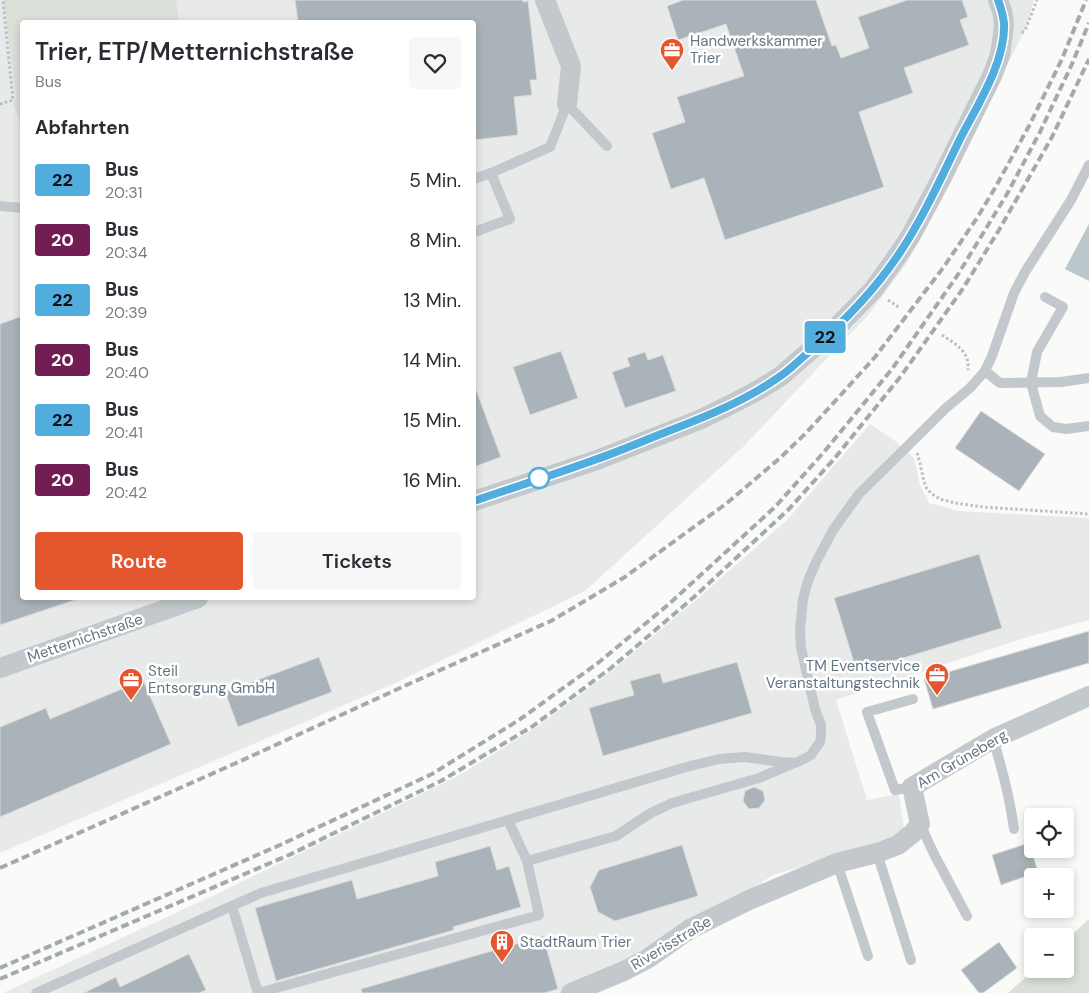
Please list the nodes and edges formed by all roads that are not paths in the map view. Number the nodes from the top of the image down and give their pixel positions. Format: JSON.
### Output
{"nodes":[{"id":1,"x":545,"y":0,"type":"edge"},
{"id":2,"x":998,"y":0,"type":"edge"},
{"id":3,"x":568,"y":104,"type":"junction"},
{"id":4,"x":607,"y":146,"type":"dead end"},
{"id":5,"x":1089,"y":165,"type":"edge"},
{"id":6,"x":491,"y":173,"type":"junction"},
{"id":7,"x":476,"y":179,"type":"edge"},
{"id":8,"x":0,"y":206,"type":"edge"},
{"id":9,"x":20,"y":208,"type":"edge"},
{"id":10,"x":476,"y":231,"type":"edge"},
{"id":11,"x":1045,"y":297,"type":"dead end"},
{"id":12,"x":985,"y":372,"type":"junction"},
{"id":13,"x":1089,"y":378,"type":"edge"},
{"id":14,"x":1031,"y":383,"type":"junction"},
{"id":15,"x":1089,"y":426,"type":"edge"},
{"id":16,"x":476,"y":500,"type":"edge"},
{"id":17,"x":192,"y":600,"type":"edge"},
{"id":18,"x":0,"y":668,"type":"edge"},
{"id":19,"x":913,"y":699,"type":"dead end"},
{"id":20,"x":1085,"y":700,"type":"edge"},
{"id":21,"x":993,"y":738,"type":"junction"},
{"id":22,"x":795,"y":763,"type":"junction"},
{"id":23,"x":912,"y":787,"type":"junction"},
{"id":24,"x":508,"y":820,"type":"junction"},
{"id":25,"x":920,"y":824,"type":"junction"},
{"id":26,"x":1014,"y":829,"type":"dead end"},
{"id":27,"x":878,"y":853,"type":"junction"},
{"id":28,"x":527,"y":861,"type":"junction"},
{"id":29,"x":831,"y":866,"type":"junction"},
{"id":30,"x":232,"y":906,"type":"junction"},
{"id":31,"x":967,"y":916,"type":"dead end"},
{"id":32,"x":868,"y":956,"type":"dead end"},
{"id":33,"x":911,"y":960,"type":"dead end"},
{"id":34,"x":36,"y":993,"type":"edge"},
{"id":35,"x":258,"y":993,"type":"edge"},
{"id":36,"x":571,"y":993,"type":"edge"}],
"edges":[{"from":1,"to":3,"type":"street"},
{"from":2,"to":16,"type":"street"},
{"from":3,"to":4,"type":"lane"},
{"from":3,"to":6,"type":"lane"},
{"from":5,"to":12,"type":"lane"},
{"from":6,"to":7,"type":"lane"},
{"from":6,"to":10,"type":"lane"},
{"from":8,"to":9,"type":"lane"},
{"from":11,"to":14,"type":"lane"},
{"from":12,"to":14,"type":"lane"},
{"from":12,"to":22,"type":"lane"},
{"from":13,"to":14,"type":"lane"},
{"from":14,"to":15,"type":"lane"},
{"from":17,"to":18,"type":"street","name":"Metternichstraße"},
{"from":19,"to":23,"type":"lane"},
{"from":20,"to":21,"type":"street","name":"Am Grüneberg"},
{"from":21,"to":23,"type":"street","name":"Am Grüneberg"},
{"from":21,"to":26,"type":"lane"},
{"from":22,"to":24,"type":"lane"},
{"from":22,"to":28,"type":"lane"},
{"from":23,"to":25,"type":"street","name":"Am Grüneberg"},
{"from":24,"to":28,"type":"lane"},
{"from":24,"to":30,"type":"lane"},
{"from":25,"to":27,"type":"street"},
{"from":25,"to":31,"type":"lane"},
{"from":27,"to":29,"type":"street"},
{"from":27,"to":33,"type":"lane"},
{"from":28,"to":35,"type":"lane"},
{"from":29,"to":32,"type":"lane"},
{"from":29,"to":36,"type":"street","name":"Riverisstraße"},
{"from":30,"to":34,"type":"lane"},
{"from":30,"to":35,"type":"lane"}]}
